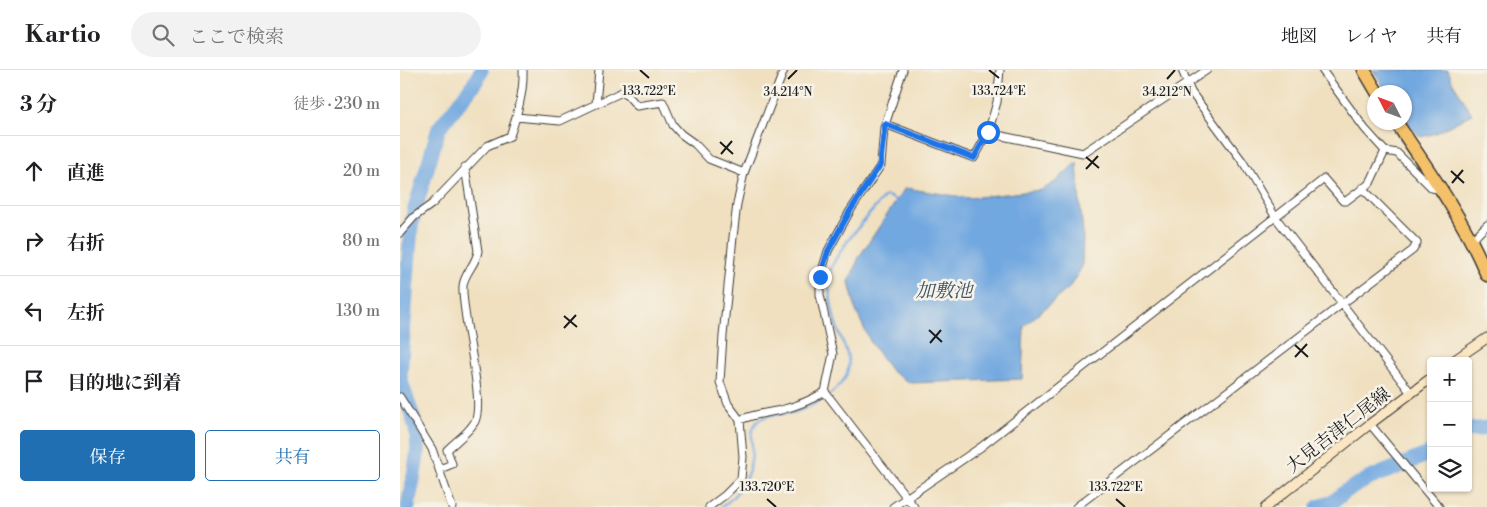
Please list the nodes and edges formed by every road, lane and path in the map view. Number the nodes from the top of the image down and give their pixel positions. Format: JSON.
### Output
{"nodes":[{"id":1,"x":523,"y":70,"type":"edge"},
{"id":2,"x":599,"y":70,"type":"edge"},
{"id":3,"x":784,"y":70,"type":"edge"},
{"id":4,"x":903,"y":70,"type":"edge"},
{"id":5,"x":1000,"y":70,"type":"edge"},
{"id":6,"x":1182,"y":70,"type":"edge"},
{"id":7,"x":1207,"y":70,"type":"edge"},
{"id":8,"x":1322,"y":70,"type":"edge"},
{"id":9,"x":1364,"y":70,"type":"edge"},
{"id":10,"x":1187,"y":84,"type":"junction"},
{"id":11,"x":1373,"y":85,"type":"edge"},
{"id":12,"x":596,"y":104,"type":"junction"},
{"id":13,"x":516,"y":117,"type":"junction"},
{"id":14,"x":885,"y":124,"type":"junction"},
{"id":15,"x":1401,"y":130,"type":"edge"},
{"id":16,"x":988,"y":132,"type":"junction"},
{"id":17,"x":1386,"y":151,"type":"junction"},
{"id":18,"x":465,"y":167,"type":"junction"},
{"id":19,"x":744,"y":173,"type":"junction"},
{"id":20,"x":1362,"y":188,"type":"junction"},
{"id":21,"x":1442,"y":190,"type":"junction"},
{"id":22,"x":1276,"y":218,"type":"junction"},
{"id":23,"x":1487,"y":225,"type":"edge"},
{"id":24,"x":400,"y":233,"type":"edge"},
{"id":25,"x":1472,"y":240,"type":"junction"},
{"id":26,"x":1487,"y":275,"type":"edge"},
{"id":27,"x":1342,"y":305,"type":"junction"},
{"id":28,"x":1487,"y":338,"type":"edge"},
{"id":29,"x":1459,"y":357,"type":"edge"},
{"id":30,"x":1427,"y":381,"type":"edge"},
{"id":31,"x":825,"y":392,"type":"junction"},
{"id":32,"x":1411,"y":393,"type":"junction"},
{"id":33,"x":400,"y":397,"type":"edge"},
{"id":34,"x":740,"y":420,"type":"junction"},
{"id":35,"x":1370,"y":424,"type":"junction"},
{"id":36,"x":440,"y":469,"type":"junction"},
{"id":37,"x":907,"y":498,"type":"junction"},
{"id":38,"x":452,"y":507,"type":"edge"},
{"id":39,"x":708,"y":507,"type":"edge"},
{"id":40,"x":893,"y":507,"type":"edge"},
{"id":41,"x":914,"y":507,"type":"edge"},
{"id":42,"x":1076,"y":507,"type":"edge"},
{"id":43,"x":1266,"y":507,"type":"edge"},
{"id":44,"x":1439,"y":507,"type":"edge"}],
"edges":[{"from":1,"to":13,"type":"street"},
{"from":2,"to":12,"type":"street"},
{"from":3,"to":19,"type":"street"},
{"from":4,"to":14,"type":"street"},
{"from":5,"to":16,"type":"street"},
{"from":6,"to":10,"type":"street"},
{"from":7,"to":10,"type":"street"},
{"from":8,"to":17,"type":"street"},
{"from":9,"to":11,"type":"highway"},
{"from":10,"to":16,"type":"street"},
{"from":10,"to":22,"type":"street"},
{"from":12,"to":13,"type":"street"},
{"from":12,"to":19,"type":"street"},
{"from":13,"to":18,"type":"street"},
{"from":14,"to":16,"type":"street"},
{"from":14,"to":31,"type":"street"},
{"from":15,"to":21,"type":"highway"},
{"from":17,"to":20,"type":"street"},
{"from":17,"to":21,"type":"street"},
{"from":18,"to":24,"type":"street"},
{"from":18,"to":36,"type":"street"},
{"from":19,"to":34,"type":"street"},
{"from":20,"to":22,"type":"street"},
{"from":20,"to":27,"type":"street"},
{"from":21,"to":25,"type":"highway"},
{"from":22,"to":27,"type":"street"},
{"from":22,"to":37,"type":"street"},
{"from":23,"to":25,"type":"street"},
{"from":25,"to":26,"type":"highway"},
{"from":27,"to":32,"type":"street"},
{"from":27,"to":42,"type":"street"},
{"from":28,"to":29,"type":"main road"},
{"from":30,"to":32,"type":"main road","name":"大見吉津仁尾線"},
{"from":31,"to":34,"type":"street"},
{"from":31,"to":37,"type":"street"},
{"from":32,"to":35,"type":"main road","name":"大見吉津仁尾線"},
{"from":33,"to":36,"type":"street"},
{"from":34,"to":39,"type":"street"},
{"from":35,"to":43,"type":"main road","name":"大見吉津仁尾線"},
{"from":35,"to":44,"type":"street"},
{"from":36,"to":38,"type":"street"},
{"from":37,"to":40,"type":"street"},
{"from":37,"to":41,"type":"street"}]}
